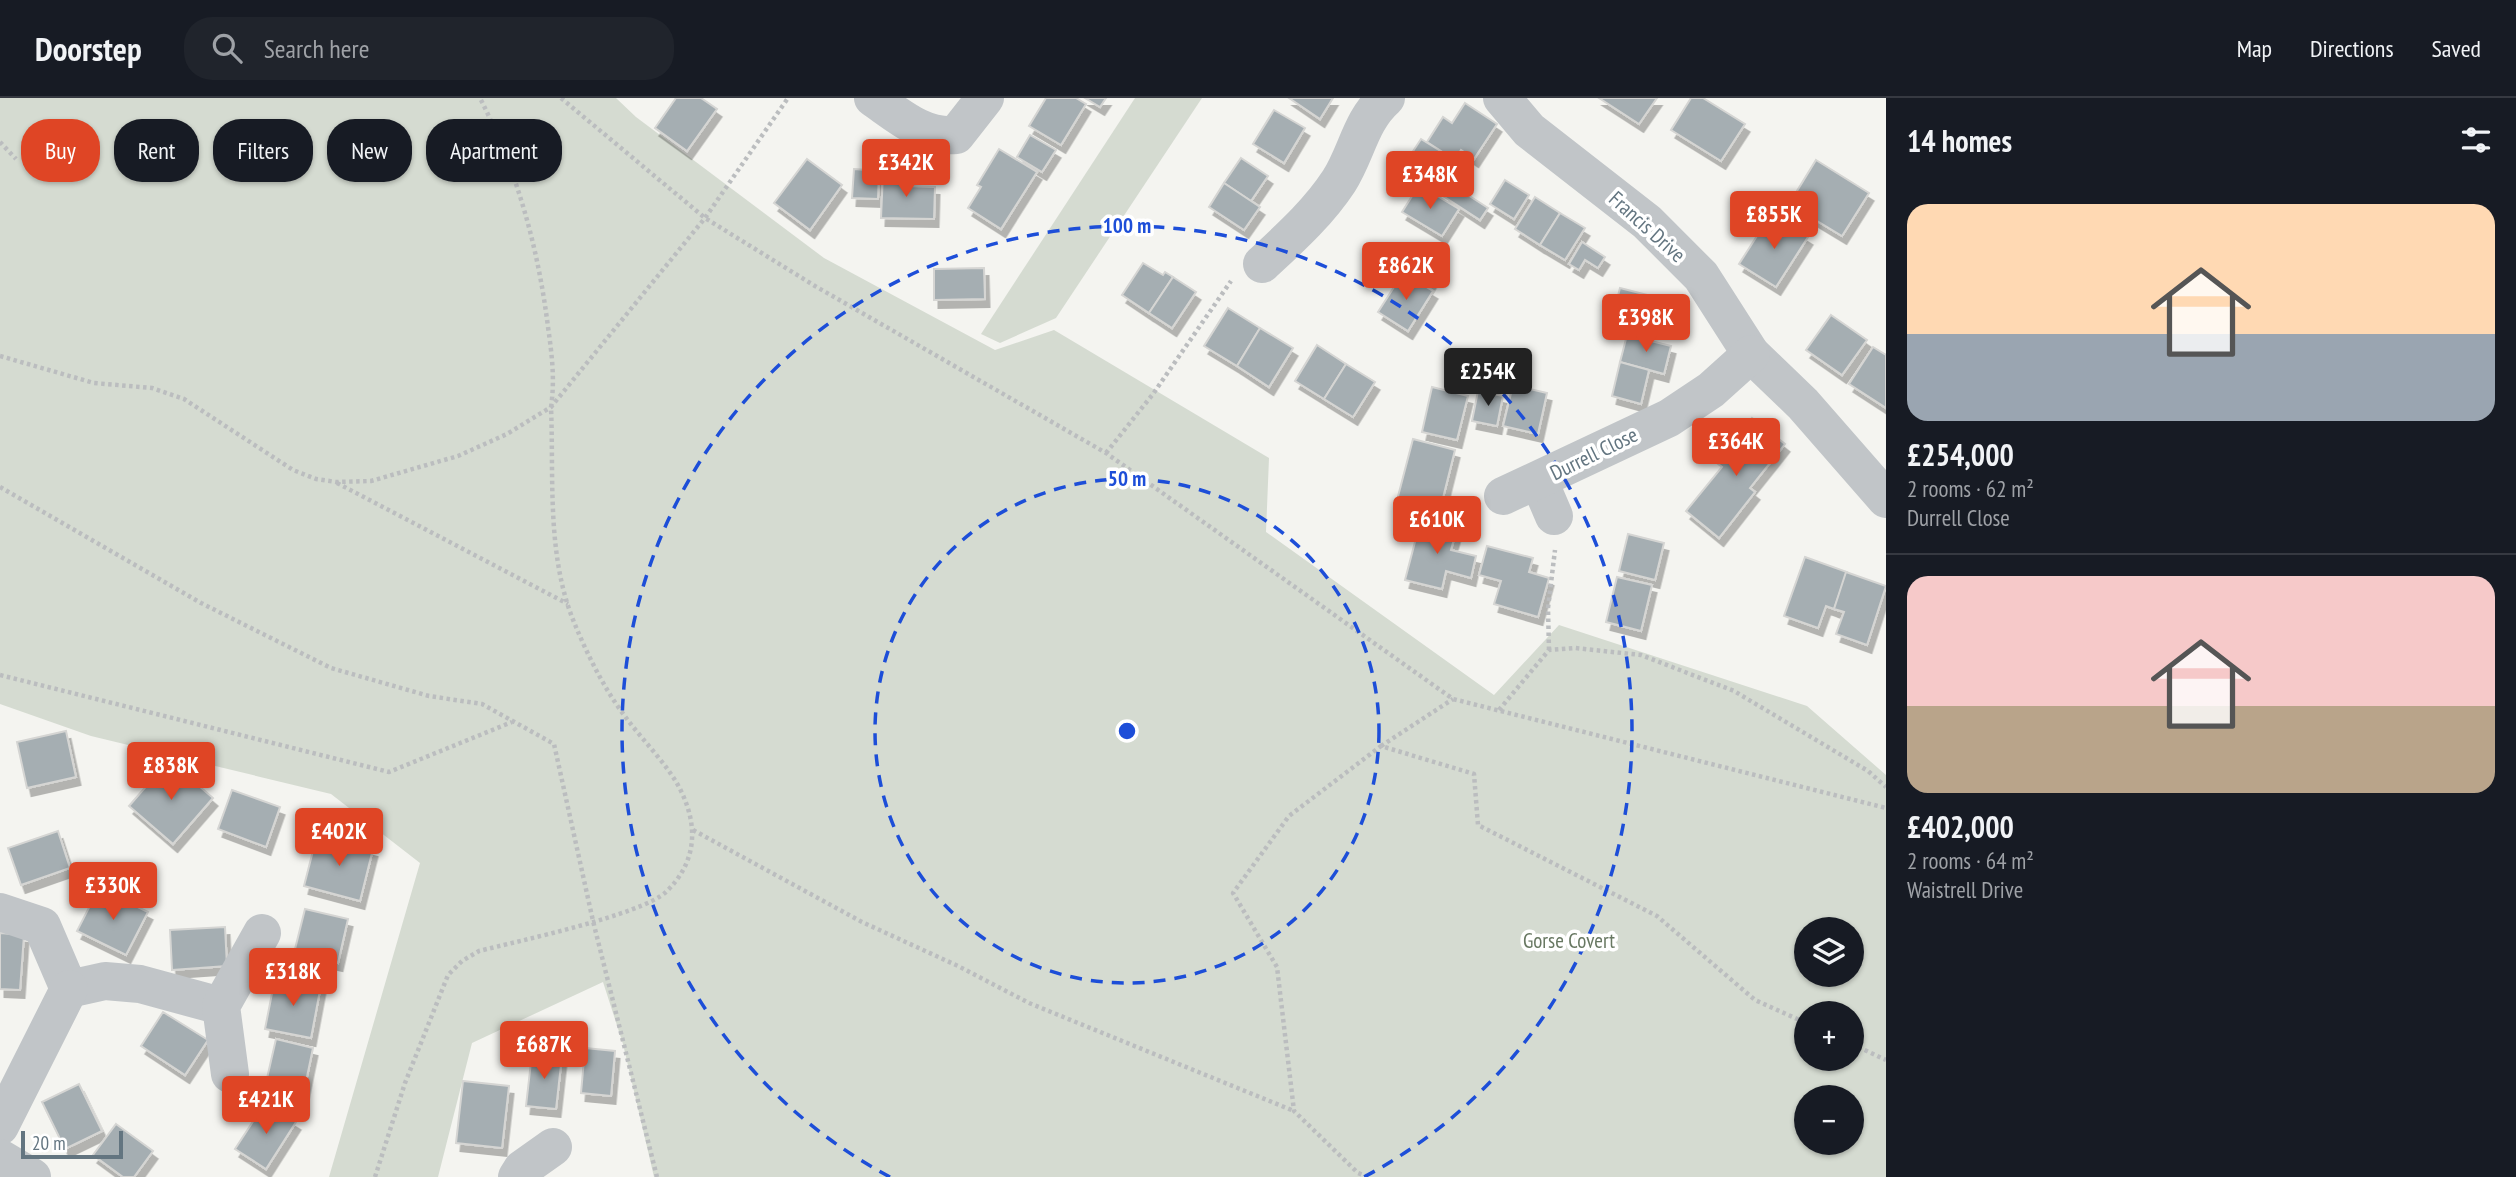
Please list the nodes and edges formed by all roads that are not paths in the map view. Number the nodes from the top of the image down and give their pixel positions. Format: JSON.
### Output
{"nodes":[{"id":1,"x":873,"y":98,"type":"edge"},
{"id":2,"x":985,"y":98,"type":"edge"},
{"id":3,"x":1386,"y":98,"type":"edge"},
{"id":4,"x":1502,"y":98,"type":"edge"},
{"id":5,"x":1262,"y":264,"type":"road end"},
{"id":6,"x":1751,"y":354,"type":"junction"},
{"id":7,"x":1539,"y":481,"type":"junction"},
{"id":8,"x":1503,"y":496,"type":"dead end"},
{"id":9,"x":1886,"y":499,"type":"edge"},
{"id":10,"x":1554,"y":516,"type":"road end"},
{"id":11,"x":0,"y":912,"type":"edge"},
{"id":12,"x":262,"y":933,"type":"dead end"},
{"id":13,"x":69,"y":989,"type":"junction"},
{"id":14,"x":221,"y":1006,"type":"junction"},
{"id":15,"x":230,"y":1074,"type":"dead end"},
{"id":16,"x":0,"y":1126,"type":"edge"},
{"id":17,"x":553,"y":1147,"type":"dead end"},
{"id":18,"x":0,"y":1158,"type":"edge"},
{"id":19,"x":32,"y":1177,"type":"edge"},
{"id":20,"x":517,"y":1177,"type":"edge"}],
"edges":[{"from":1,"to":2,"type":"street"},
{"from":3,"to":5,"type":"street"},
{"from":4,"to":6,"type":"street","name":"Francis Drive"},
{"from":6,"to":7,"type":"street","name":"Durrell Close"},
{"from":6,"to":9,"type":"street","name":"Francis Drive"},
{"from":7,"to":8,"type":"street","name":"Durrell Close"},
{"from":7,"to":10,"type":"street","name":"Durrell Close"},
{"from":11,"to":13,"type":"street"},
{"from":12,"to":14,"type":"street"},
{"from":13,"to":14,"type":"street"},
{"from":13,"to":16,"type":"street"},
{"from":14,"to":15,"type":"street"},
{"from":17,"to":20,"type":"street"},
{"from":18,"to":19,"type":"street"}]}
